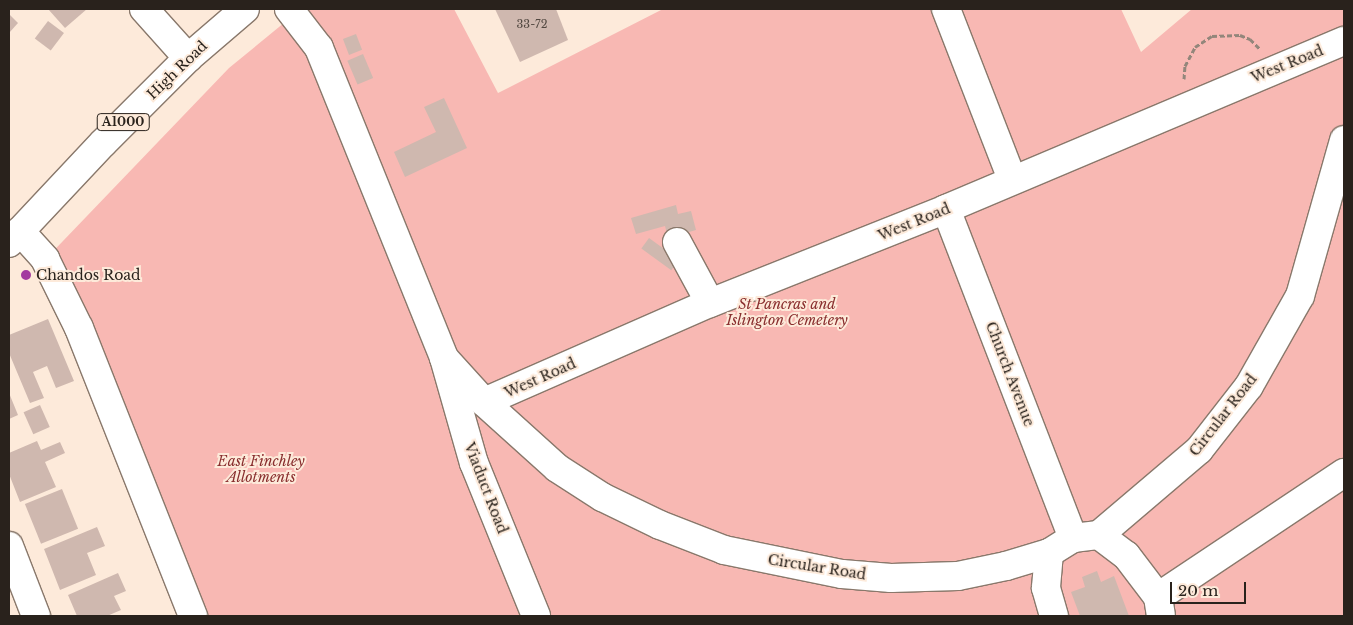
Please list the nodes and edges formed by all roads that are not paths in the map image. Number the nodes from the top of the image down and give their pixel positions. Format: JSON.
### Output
{"nodes":[{"id":1,"x":144,"y":9,"type":"edge"},
{"id":2,"x":289,"y":9,"type":"edge"},
{"id":3,"x":946,"y":9,"type":"edge"},
{"id":4,"x":234,"y":12,"type":"edge"},
{"id":5,"x":1344,"y":41,"type":"edge"},
{"id":6,"x":188,"y":58,"type":"junction"},
{"id":7,"x":1344,"y":140,"type":"edge"},
{"id":8,"x":1012,"y":179,"type":"junction"},
{"id":9,"x":946,"y":209,"type":"junction"},
{"id":10,"x":14,"y":237,"type":"edge"},
{"id":11,"x":677,"y":242,"type":"dead end"},
{"id":12,"x":710,"y":303,"type":"junction"},
{"id":13,"x":444,"y":358,"type":"junction"},
{"id":14,"x":484,"y":402,"type":"junction"},
{"id":15,"x":1344,"y":473,"type":"edge"},
{"id":16,"x":1086,"y":536,"type":"junction"},
{"id":17,"x":9,"y":546,"type":"edge"},
{"id":18,"x":1049,"y":553,"type":"junction"},
{"id":19,"x":1160,"y":607,"type":"edge"},
{"id":20,"x":36,"y":616,"type":"edge"},
{"id":21,"x":193,"y":616,"type":"edge"},
{"id":22,"x":536,"y":616,"type":"edge"},
{"id":23,"x":1054,"y":616,"type":"edge"}],
"edges":[{"from":1,"to":6,"type":"main road"},
{"from":2,"to":13,"type":"main road"},
{"from":3,"to":8,"type":"main road"},
{"from":4,"to":6,"type":"main road","name":"High Road","number":"A1000"},
{"from":5,"to":8,"type":"main road","name":"West Road"},
{"from":6,"to":10,"type":"main road","name":"High Road","number":"A1000"},
{"from":7,"to":16,"type":"main road","name":"Circular Road"},
{"from":8,"to":9,"type":"main road","name":"West Road"},
{"from":9,"to":12,"type":"main road","name":"West Road"},
{"from":9,"to":16,"type":"main road","name":"Church Avenue"},
{"from":10,"to":21,"type":"main road"},
{"from":11,"to":12,"type":"main road"},
{"from":12,"to":14,"type":"main road","name":"West Road"},
{"from":13,"to":14,"type":"main road","name":"Circular Road"},
{"from":13,"to":22,"type":"main road","name":"Viaduct Road"},
{"from":14,"to":18,"type":"main road","name":"Circular Road"},
{"from":15,"to":19,"type":"main road"},
{"from":16,"to":18,"type":"main road","name":"Circular Road"},
{"from":16,"to":19,"type":"main road"},
{"from":17,"to":20,"type":"main road"},
{"from":18,"to":23,"type":"main road"}]}
